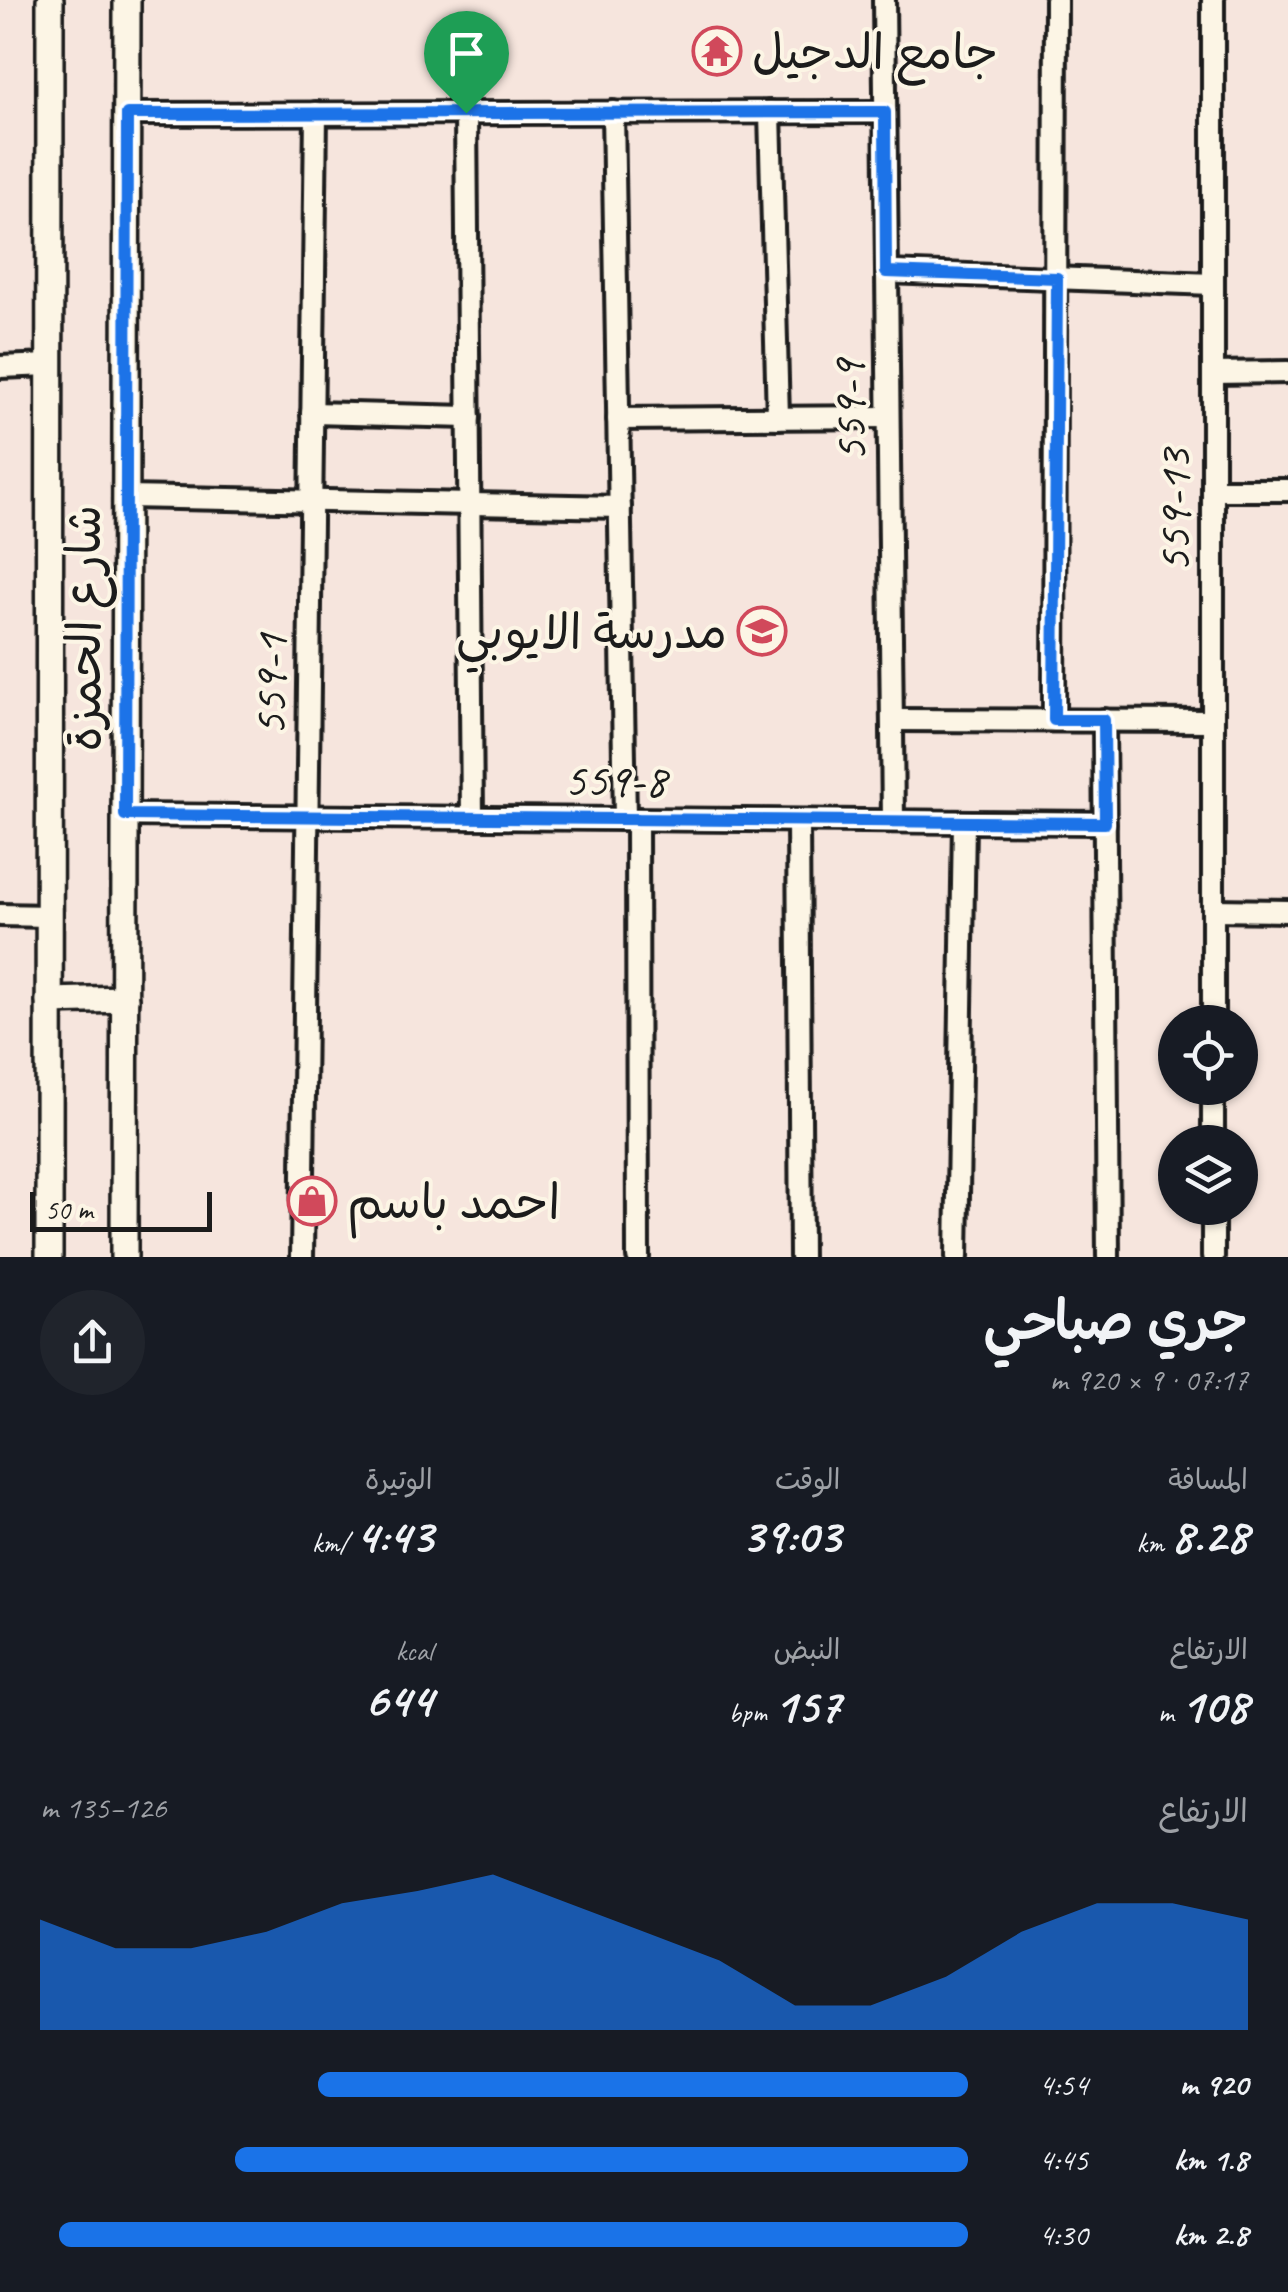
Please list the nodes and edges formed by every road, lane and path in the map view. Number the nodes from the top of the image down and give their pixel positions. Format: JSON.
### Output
{"nodes":[{"id":1,"x":50,"y":0,"type":"edge"},
{"id":2,"x":127,"y":0,"type":"edge"},
{"id":3,"x":884,"y":0,"type":"edge"},
{"id":4,"x":1056,"y":0,"type":"edge"},
{"id":5,"x":1213,"y":0,"type":"edge"},
{"id":6,"x":613,"y":112,"type":"junction"},
{"id":7,"x":770,"y":112,"type":"junction"},
{"id":8,"x":885,"y":112,"type":"junction"},
{"id":9,"x":466,"y":113,"type":"junction"},
{"id":10,"x":127,"y":114,"type":"junction"},
{"id":11,"x":316,"y":114,"type":"junction"},
{"id":12,"x":886,"y":272,"type":"junction"},
{"id":13,"x":1057,"y":278,"type":"junction"},
{"id":14,"x":1213,"y":284,"type":"junction"},
{"id":15,"x":50,"y":365,"type":"junction"},
{"id":16,"x":0,"y":367,"type":"edge"},
{"id":17,"x":1288,"y":372,"type":"edge"},
{"id":18,"x":1213,"y":373,"type":"junction"},
{"id":19,"x":312,"y":413,"type":"junction"},
{"id":20,"x":469,"y":417,"type":"junction"},
{"id":21,"x":888,"y":417,"type":"junction"},
{"id":22,"x":778,"y":418,"type":"junction"},
{"id":23,"x":618,"y":420,"type":"junction"},
{"id":24,"x":1213,"y":490,"type":"junction"},
{"id":25,"x":1288,"y":490,"type":"edge"},
{"id":26,"x":126,"y":497,"type":"junction"},
{"id":27,"x":312,"y":502,"type":"junction"},
{"id":28,"x":470,"y":506,"type":"junction"},
{"id":29,"x":620,"y":507,"type":"junction"},
{"id":30,"x":892,"y":720,"type":"junction"},
{"id":31,"x":1054,"y":720,"type":"junction"},
{"id":32,"x":1104,"y":720,"type":"junction"},
{"id":33,"x":1213,"y":722,"type":"junction"},
{"id":34,"x":125,"y":815,"type":"junction"},
{"id":35,"x":308,"y":817,"type":"junction"},
{"id":36,"x":472,"y":818,"type":"junction"},
{"id":37,"x":631,"y":819,"type":"junction"},
{"id":38,"x":798,"y":820,"type":"junction"},
{"id":39,"x":893,"y":821,"type":"junction"},
{"id":40,"x":964,"y":822,"type":"junction"},
{"id":41,"x":1105,"y":823,"type":"junction"},
{"id":42,"x":1213,"y":910,"type":"junction"},
{"id":43,"x":1288,"y":911,"type":"edge"},
{"id":44,"x":0,"y":916,"type":"edge"},
{"id":45,"x":49,"y":916,"type":"junction"},
{"id":46,"x":124,"y":998,"type":"junction"},
{"id":47,"x":48,"y":1001,"type":"junction"},
{"id":48,"x":1213,"y":1005,"type":"edge"},
{"id":49,"x":1213,"y":1225,"type":"edge"},
{"id":50,"x":48,"y":1257,"type":"edge"},
{"id":51,"x":124,"y":1257,"type":"edge"},
{"id":52,"x":302,"y":1257,"type":"edge"},
{"id":53,"x":638,"y":1257,"type":"edge"},
{"id":54,"x":801,"y":1257,"type":"edge"},
{"id":55,"x":958,"y":1257,"type":"edge"},
{"id":56,"x":1108,"y":1257,"type":"edge"},
{"id":57,"x":1213,"y":1257,"type":"edge"}],
"edges":[{"from":1,"to":15,"type":"street","name":"شارع الحمزة"},
{"from":2,"to":10,"type":"street","name":"شارع الحمزة"},
{"from":3,"to":8,"type":"street","name":"559-9"},
{"from":4,"to":13,"type":"street"},
{"from":5,"to":14,"type":"street","name":"559-13"},
{"from":6,"to":7,"type":"street"},
{"from":6,"to":9,"type":"street"},
{"from":6,"to":23,"type":"street"},
{"from":7,"to":8,"type":"street"},
{"from":7,"to":22,"type":"street"},
{"from":8,"to":12,"type":"street","name":"559-9"},
{"from":9,"to":11,"type":"street"},
{"from":9,"to":20,"type":"street"},
{"from":10,"to":11,"type":"street"},
{"from":10,"to":26,"type":"street","name":"شارع الحمزة"},
{"from":11,"to":19,"type":"street","name":"559-1"},
{"from":12,"to":13,"type":"street"},
{"from":12,"to":21,"type":"street","name":"559-9"},
{"from":13,"to":14,"type":"street"},
{"from":13,"to":31,"type":"street"},
{"from":14,"to":18,"type":"street","name":"559-13"},
{"from":15,"to":16,"type":"street"},
{"from":15,"to":45,"type":"street","name":"شارع الحمزة"},
{"from":17,"to":18,"type":"street"},
{"from":18,"to":24,"type":"street","name":"559-13"},
{"from":19,"to":20,"type":"street"},
{"from":19,"to":27,"type":"street","name":"559-1"},
{"from":20,"to":28,"type":"street"},
{"from":21,"to":22,"type":"street"},
{"from":21,"to":30,"type":"street","name":"559-9"},
{"from":22,"to":23,"type":"street"},
{"from":23,"to":29,"type":"street"},
{"from":24,"to":25,"type":"street"},
{"from":24,"to":33,"type":"street","name":"559-13"},
{"from":26,"to":27,"type":"street"},
{"from":26,"to":34,"type":"street","name":"شارع الحمزة"},
{"from":27,"to":28,"type":"street"},
{"from":27,"to":35,"type":"street","name":"559-1"},
{"from":28,"to":29,"type":"street"},
{"from":28,"to":36,"type":"street"},
{"from":29,"to":37,"type":"street"},
{"from":30,"to":31,"type":"street"},
{"from":30,"to":39,"type":"street","name":"559-9"},
{"from":31,"to":32,"type":"street"},
{"from":32,"to":33,"type":"street"},
{"from":32,"to":41,"type":"street"},
{"from":33,"to":42,"type":"street","name":"559-13"},
{"from":34,"to":35,"type":"street","name":"559-8"},
{"from":34,"to":46,"type":"street","name":"شارع الحمزة"},
{"from":35,"to":36,"type":"street","name":"559-8"},
{"from":35,"to":52,"type":"street","name":"559-1"},
{"from":36,"to":37,"type":"street","name":"559-8"},
{"from":37,"to":38,"type":"street","name":"559-8"},
{"from":37,"to":53,"type":"street"},
{"from":38,"to":39,"type":"street","name":"559-8"},
{"from":38,"to":54,"type":"street"},
{"from":39,"to":40,"type":"street","name":"559-8"},
{"from":40,"to":41,"type":"street","name":"559-8"},
{"from":40,"to":55,"type":"street"},
{"from":41,"to":56,"type":"street"},
{"from":42,"to":43,"type":"street"},
{"from":42,"to":48,"type":"street","name":"559-13"},
{"from":44,"to":45,"type":"street"},
{"from":45,"to":47,"type":"street","name":"شارع الحمزة"},
{"from":46,"to":47,"type":"street"},
{"from":46,"to":51,"type":"street","name":"شارع الحمزة"},
{"from":47,"to":50,"type":"street","name":"شارع الحمزة"},
{"from":49,"to":57,"type":"street"}]}
